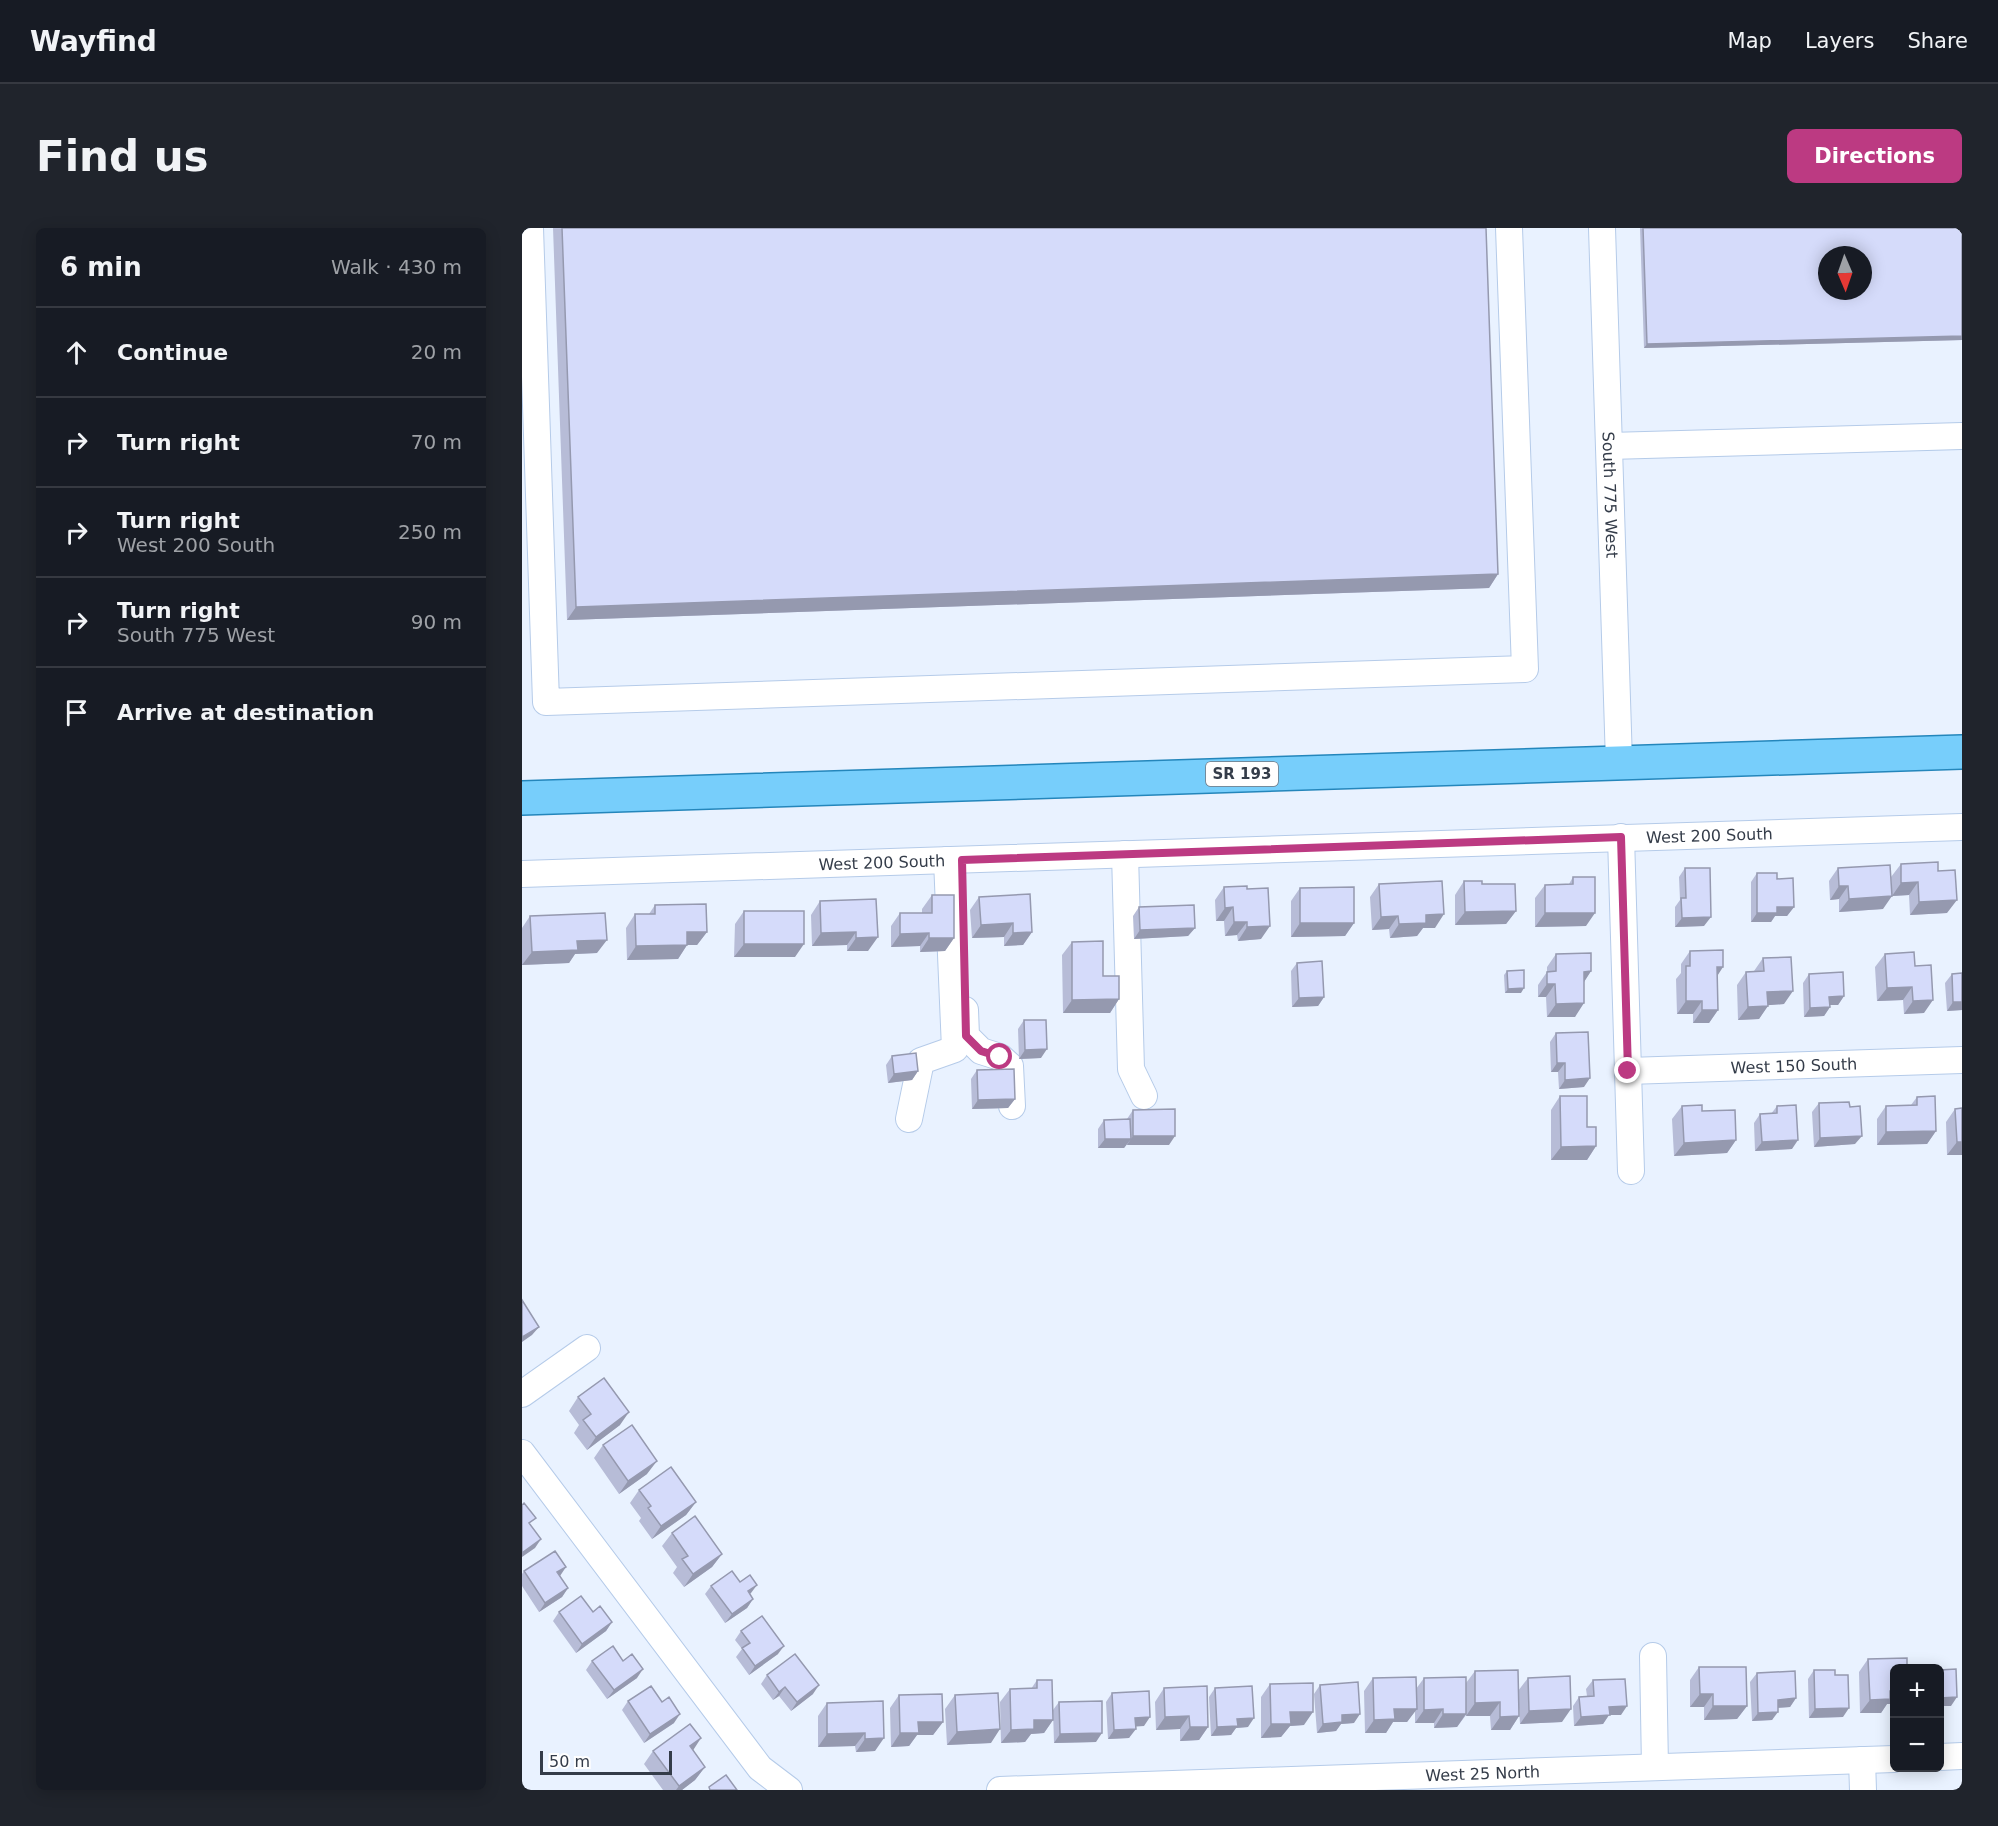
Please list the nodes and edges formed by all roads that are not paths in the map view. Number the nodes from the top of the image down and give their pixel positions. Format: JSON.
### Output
{"nodes":[{"id":1,"x":530,"y":228,"type":"edge"},
{"id":2,"x":1509,"y":228,"type":"edge"},
{"id":3,"x":1602,"y":228,"type":"edge"},
{"id":4,"x":1962,"y":436,"type":"edge"},
{"id":5,"x":1609,"y":446,"type":"junction"},
{"id":6,"x":1962,"y":752,"type":"edge"},
{"id":7,"x":1619,"y":762,"type":"junction"},
{"id":8,"x":522,"y":798,"type":"edge"},
{"id":9,"x":1962,"y":827,"type":"edge"},
{"id":10,"x":1621,"y":837,"type":"junction"},
{"id":11,"x":1125,"y":854,"type":"junction"},
{"id":12,"x":954,"y":860,"type":"junction"},
{"id":13,"x":522,"y":874,"type":"edge"},
{"id":14,"x":1962,"y":1060,"type":"edge"},
{"id":15,"x":1628,"y":1071,"type":"junction"},
{"id":16,"x":1144,"y":1096,"type":"dead end"},
{"id":17,"x":1012,"y":1106,"type":"edge"},
{"id":18,"x":909,"y":1119,"type":"dead end"},
{"id":19,"x":1631,"y":1171,"type":"dead end"},
{"id":20,"x":587,"y":1348,"type":"dead end"},
{"id":21,"x":522,"y":1394,"type":"edge"},
{"id":22,"x":522,"y":1453,"type":"edge"},
{"id":23,"x":1653,"y":1656,"type":"dead end"},
{"id":24,"x":1962,"y":1756,"type":"edge"},
{"id":25,"x":1944,"y":1757,"type":"edge"},
{"id":26,"x":1890,"y":1759,"type":"edge"},
{"id":27,"x":1862,"y":1760,"type":"junction"},
{"id":28,"x":1655,"y":1767,"type":"junction"},
{"id":29,"x":1184,"y":1787,"type":"edge"},
{"id":30,"x":789,"y":1790,"type":"edge"},
{"id":31,"x":1000,"y":1790,"type":"edge"},
{"id":32,"x":1863,"y":1790,"type":"edge"}],
"edges":[{"from":1,"to":2,"type":"street"},
{"from":3,"to":5,"type":"street","name":"South 775 West"},
{"from":4,"to":5,"type":"street"},
{"from":5,"to":7,"type":"street","name":"South 775 West"},
{"from":6,"to":7,"type":"main road","number":"SR 193"},
{"from":7,"to":8,"type":"main road","number":"SR 193"},
{"from":9,"to":10,"type":"street","name":"West 200 South"},
{"from":10,"to":11,"type":"street","name":"West 200 South"},
{"from":10,"to":15,"type":"street"},
{"from":11,"to":12,"type":"street","name":"West 200 South"},
{"from":11,"to":16,"type":"street"},
{"from":12,"to":13,"type":"street","name":"West 200 South"},
{"from":12,"to":17,"type":"street"},
{"from":12,"to":18,"type":"street"},
{"from":14,"to":15,"type":"street","name":"West 150 South"},
{"from":15,"to":19,"type":"street"},
{"from":20,"to":21,"type":"street"},
{"from":22,"to":30,"type":"street"},
{"from":23,"to":28,"type":"street"},
{"from":24,"to":25,"type":"street"},
{"from":26,"to":27,"type":"street","name":"West 25 North"},
{"from":27,"to":28,"type":"street","name":"West 25 North"},
{"from":27,"to":32,"type":"street"},
{"from":28,"to":29,"type":"street","name":"West 25 North"},
{"from":29,"to":31,"type":"street","name":"West 25 North"}]}
